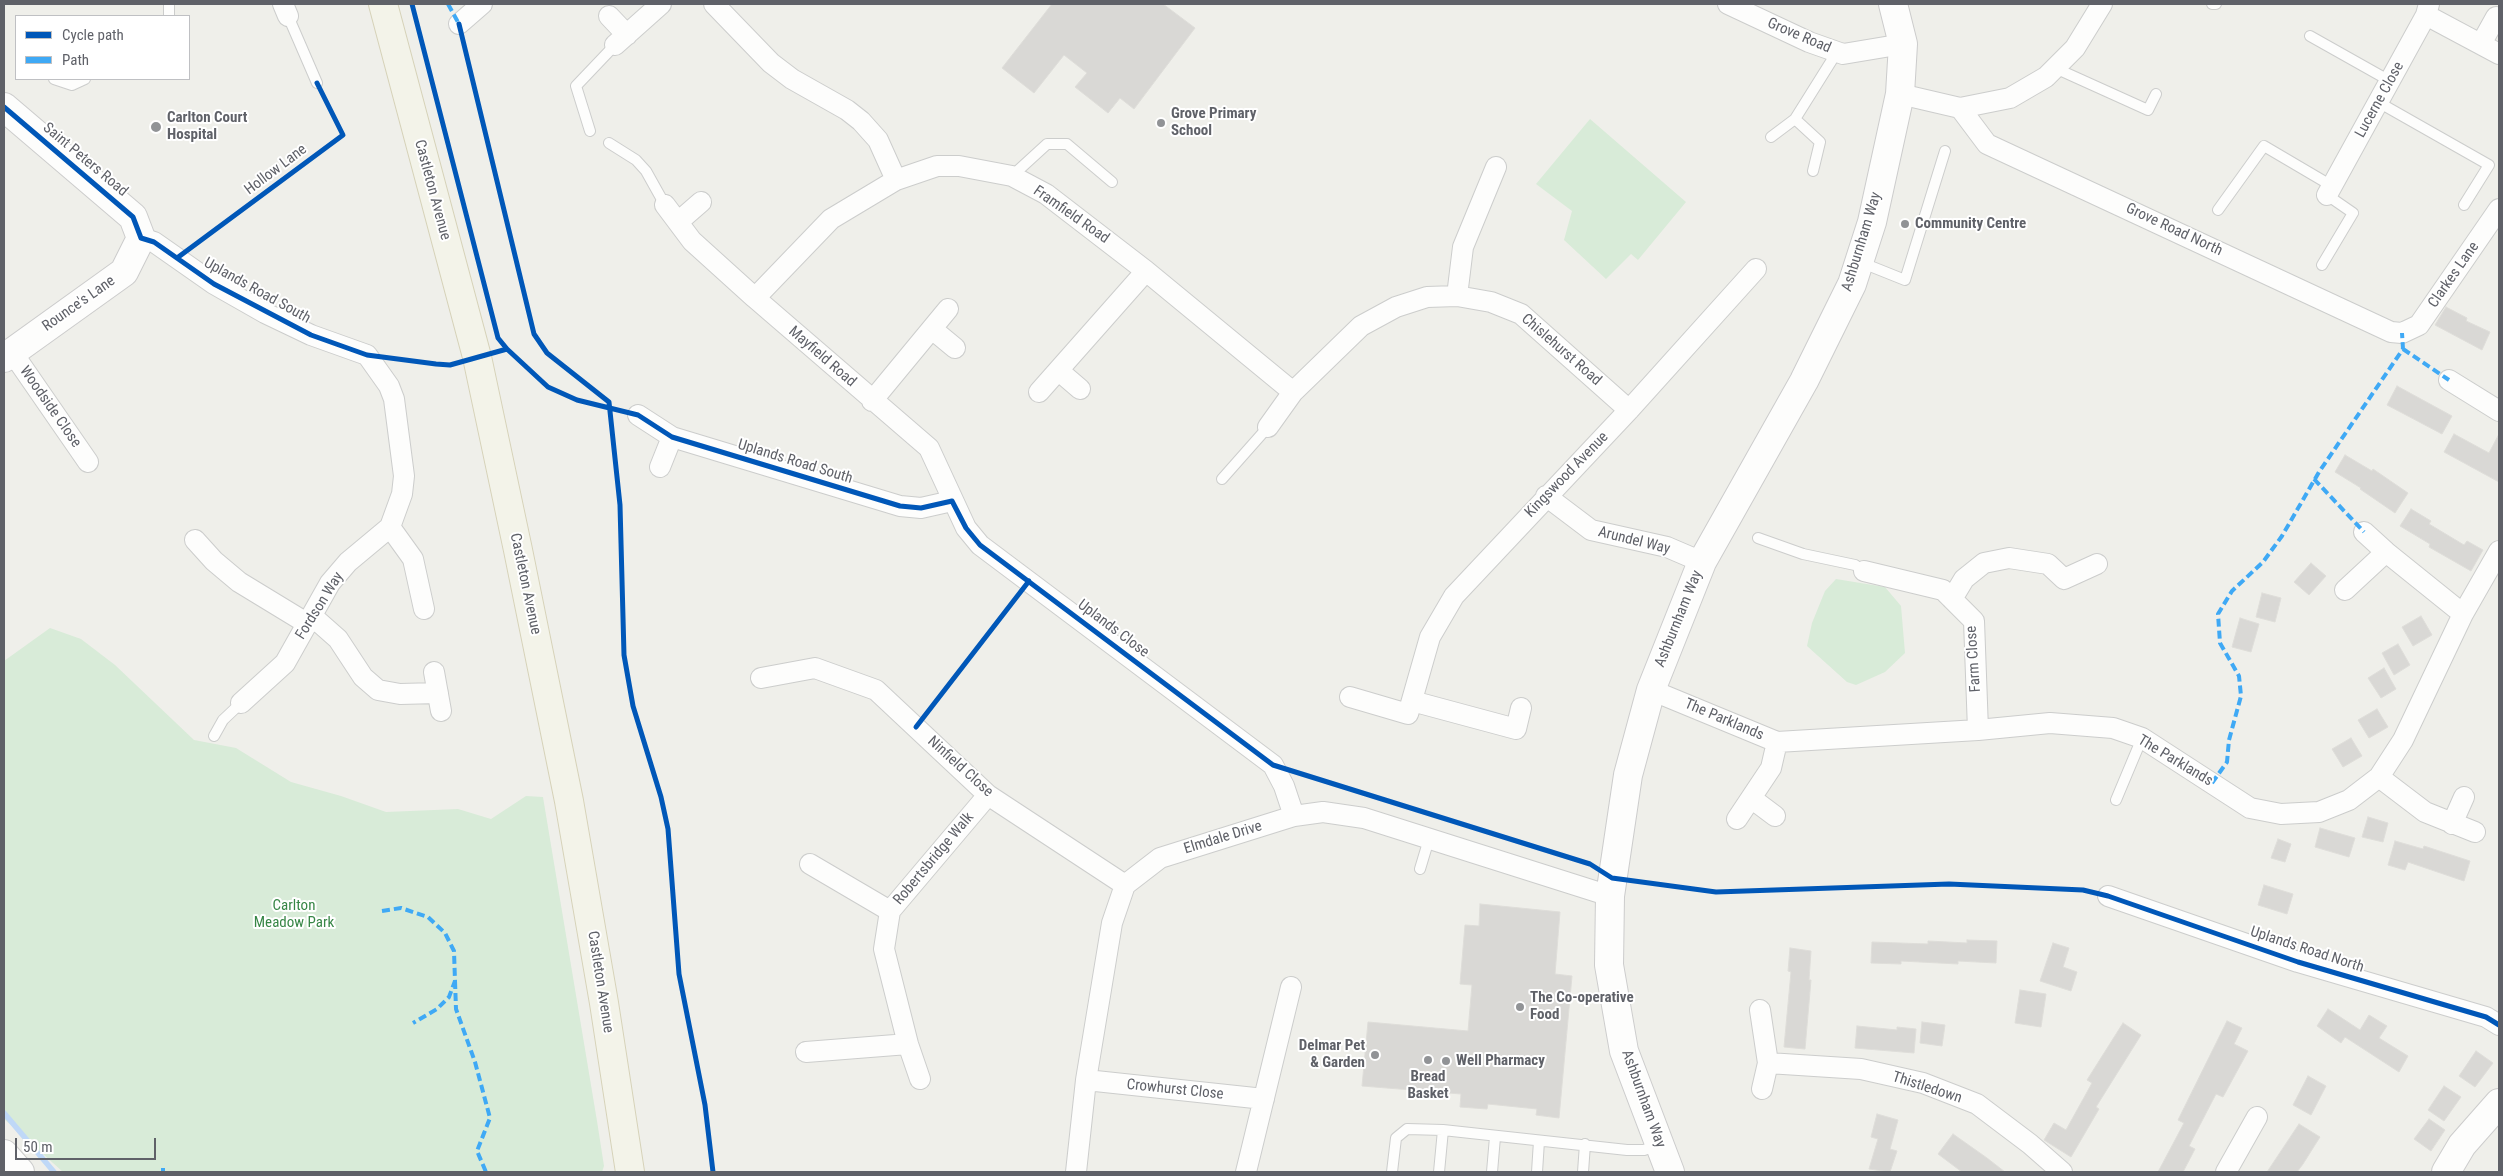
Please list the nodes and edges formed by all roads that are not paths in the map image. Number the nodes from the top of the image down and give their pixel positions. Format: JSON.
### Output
{"nodes":[{"id":1,"x":383,"y":4,"type":"edge"},
{"id":2,"x":482,"y":4,"type":"edge"},
{"id":3,"x":661,"y":4,"type":"edge"},
{"id":4,"x":714,"y":4,"type":"edge"},
{"id":5,"x":1728,"y":4,"type":"edge"},
{"id":6,"x":1893,"y":4,"type":"edge"},
{"id":7,"x":2102,"y":4,"type":"edge"},
{"id":8,"x":2212,"y":4,"type":"edge"},
{"id":9,"x":2216,"y":4,"type":"edge"},
{"id":10,"x":2428,"y":9,"type":"edge"},
{"id":11,"x":285,"y":10,"type":"edge"},
{"id":12,"x":2498,"y":14,"type":"edge"},
{"id":13,"x":609,"y":16,"type":"dead end"},
{"id":14,"x":459,"y":24,"type":"dead end"},
{"id":15,"x":2310,"y":36,"type":"dead end"},
{"id":16,"x":621,"y":40,"type":"junction"},
{"id":17,"x":1903,"y":44,"type":"junction"},
{"id":18,"x":2481,"y":44,"type":"junction"},
{"id":19,"x":1837,"y":52,"type":"junction"},
{"id":20,"x":2499,"y":54,"type":"edge"},
{"id":21,"x":2055,"y":68,"type":"junction"},
{"id":22,"x":58,"y":80,"type":"edge"},
{"id":23,"x":82,"y":80,"type":"edge"},
{"id":24,"x":2390,"y":81,"type":"junction"},
{"id":25,"x":318,"y":83,"type":"dead end"},
{"id":26,"x":1900,"y":94,"type":"junction"},
{"id":27,"x":2156,"y":94,"type":"dead end"},
{"id":28,"x":2378,"y":102,"type":"junction"},
{"id":29,"x":4,"y":107,"type":"edge"},
{"id":30,"x":1960,"y":108,"type":"junction"},
{"id":31,"x":1795,"y":119,"type":"junction"},
{"id":32,"x":590,"y":131,"type":"dead end"},
{"id":33,"x":1770,"y":137,"type":"dead end"},
{"id":34,"x":609,"y":143,"type":"dead end"},
{"id":35,"x":1945,"y":151,"type":"dead end"},
{"id":36,"x":1496,"y":167,"type":"dead end"},
{"id":37,"x":1813,"y":171,"type":"dead end"},
{"id":38,"x":1012,"y":176,"type":"junction"},
{"id":39,"x":896,"y":180,"type":"junction"},
{"id":40,"x":1112,"y":182,"type":"dead end"},
{"id":41,"x":2330,"y":190,"type":"junction"},
{"id":42,"x":701,"y":202,"type":"dead end"},
{"id":43,"x":665,"y":205,"type":"joint"},
{"id":44,"x":2464,"y":205,"type":"dead end"},
{"id":45,"x":2499,"y":209,"type":"edge"},
{"id":46,"x":2218,"y":210,"type":"dead end"},
{"id":47,"x":678,"y":222,"type":"junction"},
{"id":48,"x":140,"y":238,"type":"junction"},
{"id":49,"x":1859,"y":261,"type":"junction"},
{"id":50,"x":2322,"y":265,"type":"dead end"},
{"id":51,"x":1756,"y":269,"type":"dead end"},
{"id":52,"x":1146,"y":271,"type":"junction"},
{"id":53,"x":1457,"y":296,"type":"junction"},
{"id":54,"x":755,"y":298,"type":"junction"},
{"id":55,"x":948,"y":309,"type":"dead end"},
{"id":56,"x":932,"y":329,"type":"junction"},
{"id":57,"x":2402,"y":333,"type":"joint"},
{"id":58,"x":955,"y":348,"type":"dead end"},
{"id":59,"x":8,"y":355,"type":"edge"},
{"id":60,"x":1059,"y":371,"type":"junction"},
{"id":61,"x":2449,"y":380,"type":"dead end"},
{"id":62,"x":1080,"y":389,"type":"dead end"},
{"id":63,"x":1039,"y":392,"type":"dead end"},
{"id":64,"x":1293,"y":392,"type":"junction"},
{"id":65,"x":872,"y":401,"type":"junction"},
{"id":66,"x":1629,"y":410,"type":"junction"},
{"id":67,"x":2499,"y":411,"type":"edge"},
{"id":68,"x":638,"y":415,"type":"dead end"},
{"id":69,"x":1268,"y":427,"type":"joint"},
{"id":70,"x":672,"y":437,"type":"junction"},
{"id":71,"x":88,"y":462,"type":"dead end"},
{"id":72,"x":660,"y":467,"type":"dead end"},
{"id":73,"x":1222,"y":479,"type":"dead end"},
{"id":74,"x":1546,"y":496,"type":"junction"},
{"id":75,"x":952,"y":500,"type":"junction"},
{"id":76,"x":390,"y":527,"type":"junction"},
{"id":77,"x":2364,"y":532,"type":"dead end"},
{"id":78,"x":1758,"y":538,"type":"dead end"},
{"id":79,"x":195,"y":540,"type":"dead end"},
{"id":80,"x":2499,"y":551,"type":"edge"},
{"id":81,"x":2386,"y":552,"type":"junction"},
{"id":82,"x":1702,"y":562,"type":"junction"},
{"id":83,"x":2097,"y":564,"type":"dead end"},
{"id":84,"x":1864,"y":570,"type":"joint"},
{"id":85,"x":2345,"y":590,"type":"dead end"},
{"id":86,"x":1952,"y":599,"type":"junction"},
{"id":87,"x":424,"y":609,"type":"dead end"},
{"id":88,"x":2463,"y":614,"type":"junction"},
{"id":89,"x":310,"y":620,"type":"junction"},
{"id":90,"x":434,"y":672,"type":"dead end"},
{"id":91,"x":761,"y":678,"type":"dead end"},
{"id":92,"x":1651,"y":690,"type":"junction"},
{"id":93,"x":1350,"y":697,"type":"dead end"},
{"id":94,"x":1412,"y":701,"type":"junction"},
{"id":95,"x":241,"y":703,"type":"joint"},
{"id":96,"x":1521,"y":708,"type":"dead end"},
{"id":97,"x":1978,"y":730,"type":"junction"},
{"id":98,"x":214,"y":736,"type":"dead end"},
{"id":99,"x":2142,"y":738,"type":"junction"},
{"id":100,"x":1777,"y":742,"type":"junction"},
{"id":101,"x":2379,"y":777,"type":"junction"},
{"id":102,"x":988,"y":795,"type":"junction"},
{"id":103,"x":2464,"y":797,"type":"dead end"},
{"id":104,"x":1751,"y":798,"type":"junction"},
{"id":105,"x":2116,"y":800,"type":"dead end"},
{"id":106,"x":1294,"y":816,"type":"junction"},
{"id":107,"x":1775,"y":816,"type":"dead end"},
{"id":108,"x":1737,"y":819,"type":"dead end"},
{"id":109,"x":2452,"y":824,"type":"junction"},
{"id":110,"x":2475,"y":832,"type":"dead end"},
{"id":111,"x":1429,"y":839,"type":"junction"},
{"id":112,"x":810,"y":864,"type":"dead end"},
{"id":113,"x":1420,"y":869,"type":"dead end"},
{"id":114,"x":1125,"y":885,"type":"junction"},
{"id":115,"x":1610,"y":896,"type":"junction"},
{"id":116,"x":2108,"y":896,"type":"dead end"},
{"id":117,"x":890,"y":911,"type":"junction"},
{"id":118,"x":1291,"y":987,"type":"dead end"},
{"id":119,"x":1760,"y":1010,"type":"dead end"},
{"id":120,"x":2499,"y":1025,"type":"edge"},
{"id":121,"x":908,"y":1044,"type":"junction"},
{"id":122,"x":806,"y":1052,"type":"dead end"},
{"id":123,"x":1768,"y":1063,"type":"junction"},
{"id":124,"x":920,"y":1079,"type":"dead end"},
{"id":125,"x":1086,"y":1080,"type":"junction"},
{"id":126,"x":1762,"y":1090,"type":"dead end"},
{"id":127,"x":1264,"y":1099,"type":"junction"},
{"id":128,"x":2499,"y":1104,"type":"edge"},
{"id":129,"x":2257,"y":1117,"type":"dead end"},
{"id":130,"x":1443,"y":1130,"type":"junction"},
{"id":131,"x":1495,"y":1137,"type":"junction"},
{"id":132,"x":1539,"y":1141,"type":"junction"},
{"id":133,"x":1585,"y":1144,"type":"junction"},
{"id":134,"x":1660,"y":1144,"type":"junction"},
{"id":135,"x":630,"y":1172,"type":"edge"},
{"id":136,"x":1076,"y":1172,"type":"edge"},
{"id":137,"x":1246,"y":1172,"type":"edge"},
{"id":138,"x":1392,"y":1172,"type":"edge"},
{"id":139,"x":1439,"y":1172,"type":"edge"},
{"id":140,"x":1492,"y":1172,"type":"edge"},
{"id":141,"x":1537,"y":1172,"type":"edge"},
{"id":142,"x":1583,"y":1172,"type":"edge"},
{"id":143,"x":1670,"y":1172,"type":"edge"},
{"id":144,"x":2062,"y":1172,"type":"edge"},
{"id":145,"x":2226,"y":1172,"type":"edge"},
{"id":146,"x":2446,"y":1172,"type":"edge"}],
"edges":[{"from":1,"to":135,"type":"main road","name":"Castleton Avenue"},
{"from":2,"to":14,"type":"street"},
{"from":3,"to":16,"type":"street"},
{"from":4,"to":39,"type":"street"},
{"from":5,"to":19,"type":"street","name":"Grove Road"},
{"from":6,"to":17,"type":"street","name":"Ashburnham Way"},
{"from":7,"to":21,"type":"street"},
{"from":8,"to":9,"type":"lane"},
{"from":10,"to":18,"type":"street"},
{"from":10,"to":24,"type":"street","name":"Lucerne Close"},
{"from":11,"to":25,"type":"lane"},
{"from":12,"to":18,"type":"street"},
{"from":13,"to":16,"type":"street"},
{"from":15,"to":24,"type":"lane"},
{"from":16,"to":32,"type":"lane"},
{"from":17,"to":19,"type":"street","name":"Grove Road"},
{"from":17,"to":26,"type":"street","name":"Ashburnham Way"},
{"from":18,"to":20,"type":"street"},
{"from":19,"to":31,"type":"lane"},
{"from":21,"to":27,"type":"lane"},
{"from":21,"to":30,"type":"street"},
{"from":22,"to":23,"type":"lane"},
{"from":24,"to":28,"type":"street","name":"Lucerne Close"},
{"from":26,"to":30,"type":"street"},
{"from":26,"to":49,"type":"street","name":"Ashburnham Way"},
{"from":28,"to":41,"type":"street","name":"Lucerne Close"},
{"from":28,"to":44,"type":"lane"},
{"from":29,"to":48,"type":"street","name":"Saint Peters Road"},
{"from":30,"to":57,"type":"street","name":"Grove Road North"},
{"from":31,"to":33,"type":"lane"},
{"from":31,"to":37,"type":"lane"},
{"from":34,"to":43,"type":"lane"},
{"from":35,"to":49,"type":"lane"},
{"from":36,"to":53,"type":"street"},
{"from":38,"to":39,"type":"street","name":"Framfield Road"},
{"from":38,"to":40,"type":"lane"},
{"from":38,"to":52,"type":"street","name":"Framfield Road"},
{"from":39,"to":54,"type":"street","name":"Framfield Road"},
{"from":41,"to":46,"type":"lane"},
{"from":41,"to":50,"type":"lane"},
{"from":42,"to":47,"type":"street"},
{"from":43,"to":47,"type":"street","name":"Mayfield Road"},
{"from":45,"to":57,"type":"street","name":"Clarkes Lane"},
{"from":47,"to":54,"type":"street","name":"Mayfield Road"},
{"from":48,"to":59,"type":"street","name":"Rounce's Lane"},
{"from":48,"to":76,"type":"street","name":"Uplands Road South"},
{"from":49,"to":82,"type":"street","name":"Ashburnham Way"},
{"from":51,"to":66,"type":"street","name":"Kingswood Avenue"},
{"from":52,"to":60,"type":"street"},
{"from":52,"to":64,"type":"street","name":"Framfield Road"},
{"from":53,"to":64,"type":"street","name":"Chislehurst Road"},
{"from":53,"to":66,"type":"street","name":"Chislehurst Road"},
{"from":54,"to":65,"type":"street","name":"Mayfield Road"},
{"from":55,"to":56,"type":"street"},
{"from":56,"to":58,"type":"street"},
{"from":56,"to":65,"type":"street"},
{"from":59,"to":71,"type":"street","name":"Woodside Close"},
{"from":60,"to":62,"type":"street"},
{"from":60,"to":63,"type":"street"},
{"from":61,"to":67,"type":"street"},
{"from":64,"to":69,"type":"street","name":"Chislehurst Road"},
{"from":65,"to":75,"type":"street","name":"Mayfield Road"},
{"from":66,"to":74,"type":"street","name":"Kingswood Avenue"},
{"from":68,"to":70,"type":"street","name":"Uplands Road South"},
{"from":69,"to":73,"type":"lane"},
{"from":70,"to":72,"type":"street"},
{"from":70,"to":75,"type":"street","name":"Uplands Road South"},
{"from":74,"to":82,"type":"street","name":"Arundel Way"},
{"from":74,"to":94,"type":"street","name":"Kingswood Avenue"},
{"from":75,"to":106,"type":"street","name":"Uplands Close"},
{"from":76,"to":87,"type":"street"},
{"from":76,"to":89,"type":"street","name":"Fordson Way"},
{"from":77,"to":81,"type":"street"},
{"from":78,"to":84,"type":"lane"},
{"from":79,"to":89,"type":"street"},
{"from":80,"to":88,"type":"street","name":"The Parklands"},
{"from":81,"to":85,"type":"street"},
{"from":81,"to":88,"type":"street"},
{"from":82,"to":92,"type":"street","name":"Ashburnham Way"},
{"from":83,"to":86,"type":"street"},
{"from":84,"to":86,"type":"street","name":"Farm Close"},
{"from":86,"to":97,"type":"street","name":"Farm Close"},
{"from":88,"to":101,"type":"street","name":"The Parklands"},
{"from":89,"to":90,"type":"street"},
{"from":89,"to":95,"type":"street","name":"Fordson Way"},
{"from":91,"to":102,"type":"street","name":"Ninfield Close"},
{"from":92,"to":100,"type":"street","name":"The Parklands"},
{"from":92,"to":115,"type":"street","name":"Ashburnham Way"},
{"from":93,"to":94,"type":"street"},
{"from":94,"to":96,"type":"street"},
{"from":95,"to":98,"type":"lane","name":"Fordson Way"},
{"from":97,"to":99,"type":"street","name":"The Parklands"},
{"from":97,"to":100,"type":"street","name":"The Parklands"},
{"from":99,"to":101,"type":"street","name":"The Parklands"},
{"from":99,"to":105,"type":"lane"},
{"from":100,"to":104,"type":"street"},
{"from":101,"to":109,"type":"street"},
{"from":102,"to":114,"type":"street","name":"Ninfield Close"},
{"from":102,"to":117,"type":"street","name":"Robertsbridge Walk"},
{"from":103,"to":109,"type":"street"},
{"from":104,"to":107,"type":"street"},
{"from":104,"to":108,"type":"street"},
{"from":106,"to":111,"type":"street","name":"Elmdale Drive"},
{"from":106,"to":114,"type":"street","name":"Elmdale Drive"},
{"from":109,"to":110,"type":"street"},
{"from":111,"to":113,"type":"lane"},
{"from":111,"to":115,"type":"street","name":"Elmdale Drive"},
{"from":112,"to":117,"type":"street"},
{"from":114,"to":125,"type":"street"},
{"from":115,"to":134,"type":"street","name":"Ashburnham Way"},
{"from":116,"to":120,"type":"street","name":"Uplands Road North"},
{"from":117,"to":121,"type":"street","name":"Robertsbridge Walk"},
{"from":118,"to":127,"type":"street"},
{"from":119,"to":123,"type":"street"},
{"from":121,"to":122,"type":"street"},
{"from":121,"to":124,"type":"street","name":"Robertsbridge Walk"},
{"from":123,"to":126,"type":"street"},
{"from":123,"to":144,"type":"street","name":"Thistledown"},
{"from":125,"to":127,"type":"street","name":"Crowhurst Close"},
{"from":125,"to":136,"type":"street"},
{"from":127,"to":137,"type":"street"},
{"from":128,"to":146,"type":"street"},
{"from":129,"to":145,"type":"street"},
{"from":130,"to":131,"type":"lane"},
{"from":130,"to":138,"type":"lane"},
{"from":130,"to":139,"type":"lane"},
{"from":131,"to":132,"type":"lane"},
{"from":131,"to":140,"type":"lane"},
{"from":132,"to":133,"type":"lane"},
{"from":132,"to":141,"type":"lane"},
{"from":133,"to":134,"type":"lane"},
{"from":133,"to":142,"type":"lane"},
{"from":134,"to":143,"type":"street","name":"Ashburnham Way"}]}
